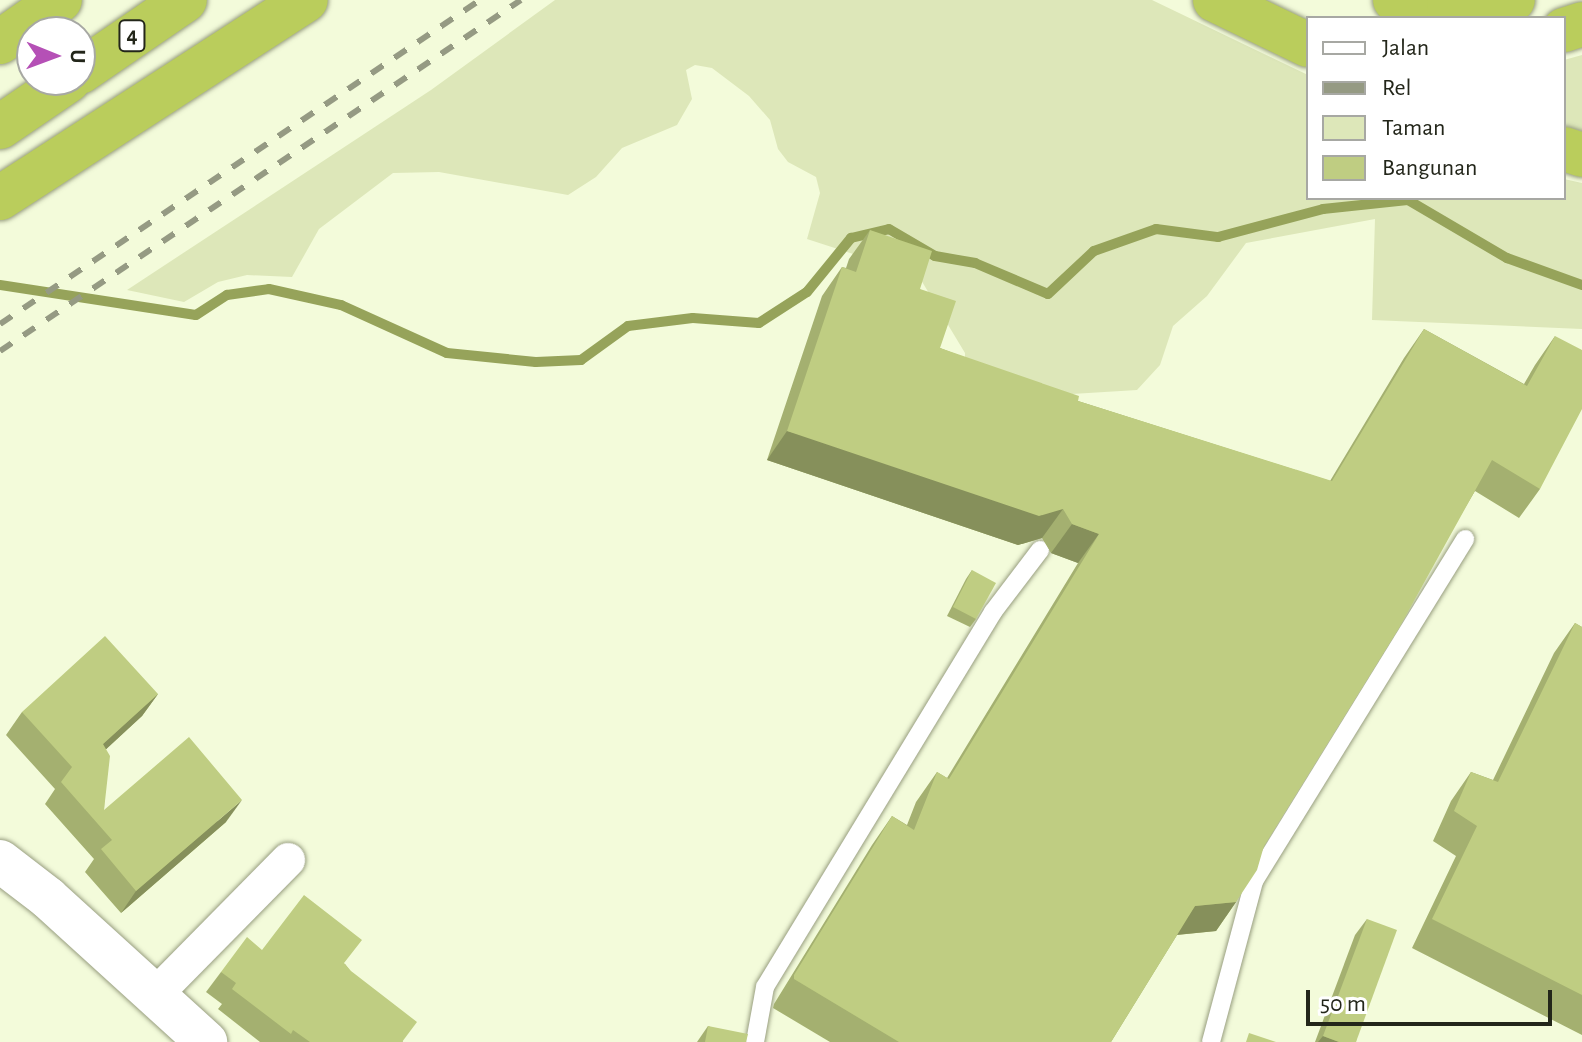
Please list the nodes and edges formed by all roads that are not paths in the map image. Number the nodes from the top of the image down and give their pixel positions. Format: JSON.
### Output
{"nodes":[{"id":1,"x":60,"y":0,"type":"edge"},
{"id":2,"x":185,"y":0,"type":"edge"},
{"id":3,"x":306,"y":0,"type":"edge"},
{"id":4,"x":1215,"y":0,"type":"edge"},
{"id":5,"x":1230,"y":0,"type":"edge"},
{"id":6,"x":1395,"y":0,"type":"edge"},
{"id":7,"x":1513,"y":0,"type":"edge"},
{"id":8,"x":1306,"y":24,"type":"edge"},
{"id":9,"x":0,"y":42,"type":"edge"},
{"id":10,"x":1306,"y":44,"type":"edge"},
{"id":11,"x":96,"y":61,"type":"edge"},
{"id":12,"x":46,"y":96,"type":"edge"},
{"id":13,"x":0,"y":127,"type":"edge"},
{"id":14,"x":0,"y":198,"type":"edge"},
{"id":15,"x":1465,"y":539,"type":"edge"},
{"id":16,"x":1040,"y":550,"type":"dead end"},
{"id":17,"x":288,"y":860,"type":"dead end"},
{"id":18,"x":0,"y":861,"type":"edge"},
{"id":19,"x":154,"y":996,"type":"junction"},
{"id":20,"x":206,"y":1042,"type":"edge"},
{"id":21,"x":755,"y":1042,"type":"edge"},
{"id":22,"x":1211,"y":1042,"type":"edge"}],
"edges":[{"from":1,"to":9,"type":"highway"},
{"from":2,"to":11,"type":"highway","number":"4"},
{"from":3,"to":14,"type":"highway"},
{"from":4,"to":10,"type":"highway"},
{"from":5,"to":8,"type":"highway"},
{"from":6,"to":7,"type":"highway"},
{"from":12,"to":13,"type":"highway"},
{"from":15,"to":22,"type":"lane"},
{"from":16,"to":21,"type":"lane"},
{"from":17,"to":19,"type":"street"},
{"from":18,"to":19,"type":"street"},
{"from":19,"to":20,"type":"street"}]}
